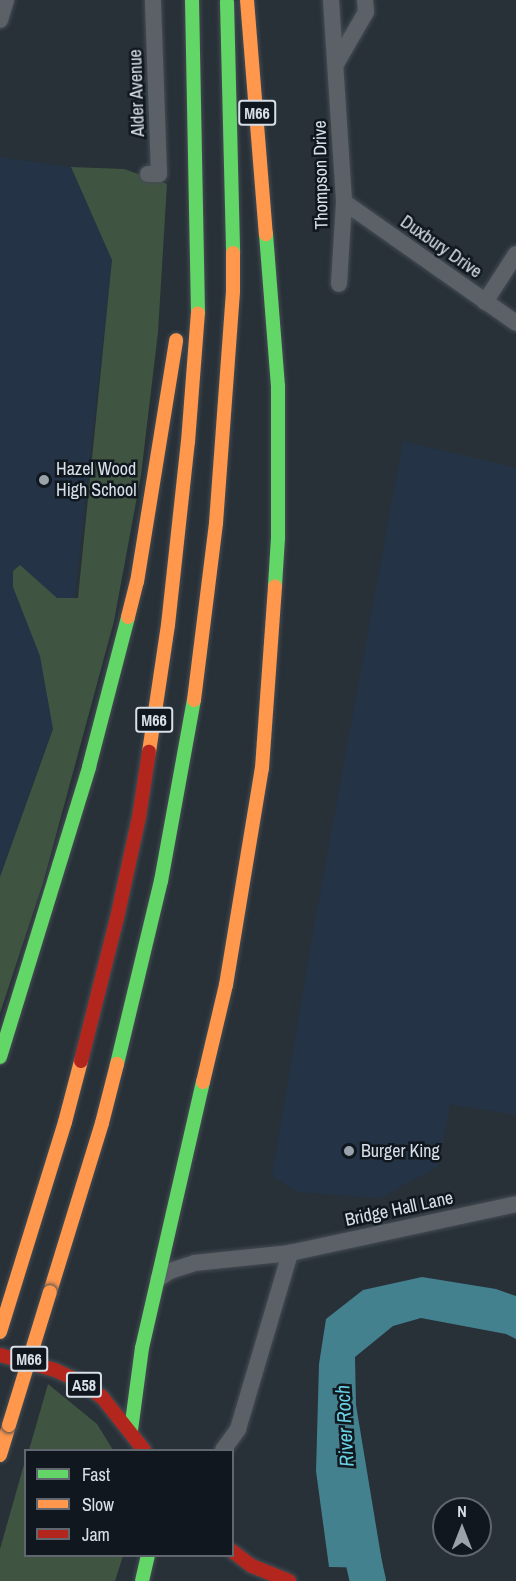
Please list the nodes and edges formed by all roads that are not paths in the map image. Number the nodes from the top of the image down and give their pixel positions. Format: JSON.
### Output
{"nodes":[{"id":1,"x":6,"y":0,"type":"edge"},
{"id":2,"x":153,"y":0,"type":"edge"},
{"id":3,"x":192,"y":0,"type":"edge"},
{"id":4,"x":227,"y":0,"type":"edge"},
{"id":5,"x":247,"y":0,"type":"edge"},
{"id":6,"x":331,"y":0,"type":"edge"},
{"id":7,"x":365,"y":0,"type":"edge"},
{"id":8,"x":0,"y":20,"type":"edge"},
{"id":9,"x":336,"y":64,"type":"junction"},
{"id":10,"x":194,"y":141,"type":"junction"},
{"id":11,"x":148,"y":174,"type":"dead end"},
{"id":12,"x":344,"y":202,"type":"junction"},
{"id":13,"x":516,"y":254,"type":"edge"},
{"id":14,"x":183,"y":261,"type":"dead end"},
{"id":15,"x":339,"y":284,"type":"dead end"},
{"id":16,"x":485,"y":302,"type":"junction"},
{"id":17,"x":178,"y":320,"type":"dead end"},
{"id":18,"x":516,"y":323,"type":"edge"},
{"id":19,"x":0,"y":1057,"type":"edge"},
{"id":20,"x":516,"y":1204,"type":"edge"},
{"id":21,"x":290,"y":1253,"type":"junction"},
{"id":22,"x":157,"y":1279,"type":"junction"},
{"id":23,"x":0,"y":1332,"type":"edge"},
{"id":24,"x":0,"y":1355,"type":"edge"},
{"id":25,"x":131,"y":1431,"type":"junction"},
{"id":26,"x":143,"y":1449,"type":"edge"},
{"id":27,"x":224,"y":1449,"type":"edge"},
{"id":28,"x":0,"y":1455,"type":"edge"},
{"id":29,"x":234,"y":1552,"type":"edge"},
{"id":30,"x":148,"y":1557,"type":"edge"},
{"id":31,"x":142,"y":1581,"type":"edge"},
{"id":32,"x":289,"y":1581,"type":"edge"}],
"edges":[{"from":1,"to":8,"type":"street"},
{"from":2,"to":11,"type":"street","name":"Alder Avenue"},
{"from":3,"to":10,"type":"highway","number":"M66"},
{"from":4,"to":28,"type":"highway","number":"M66","bridge":true},
{"from":5,"to":22,"type":"highway","number":"M66"},
{"from":6,"to":9,"type":"street","name":"Thompson Drive"},
{"from":7,"to":9,"type":"street"},
{"from":9,"to":12,"type":"street","name":"Thompson Drive"},
{"from":10,"to":14,"type":"highway","number":"M66"},
{"from":10,"to":23,"type":"highway","number":"M66"},
{"from":12,"to":15,"type":"street","name":"Thompson Drive"},
{"from":12,"to":16,"type":"street","name":"Duxbury Drive"},
{"from":13,"to":16,"type":"street"},
{"from":16,"to":18,"type":"street","name":"Duxbury Drive"},
{"from":17,"to":19,"type":"highway"},
{"from":20,"to":21,"type":"street","name":"Bridge Hall Lane"},
{"from":21,"to":22,"type":"street","name":"Bridge Hall Lane"},
{"from":21,"to":27,"type":"street"},
{"from":22,"to":25,"type":"highway"},
{"from":24,"to":25,"type":"highway","number":"A58"},
{"from":25,"to":26,"type":"highway","number":"A58"},
{"from":29,"to":32,"type":"highway"},
{"from":30,"to":31,"type":"highway"}]}
